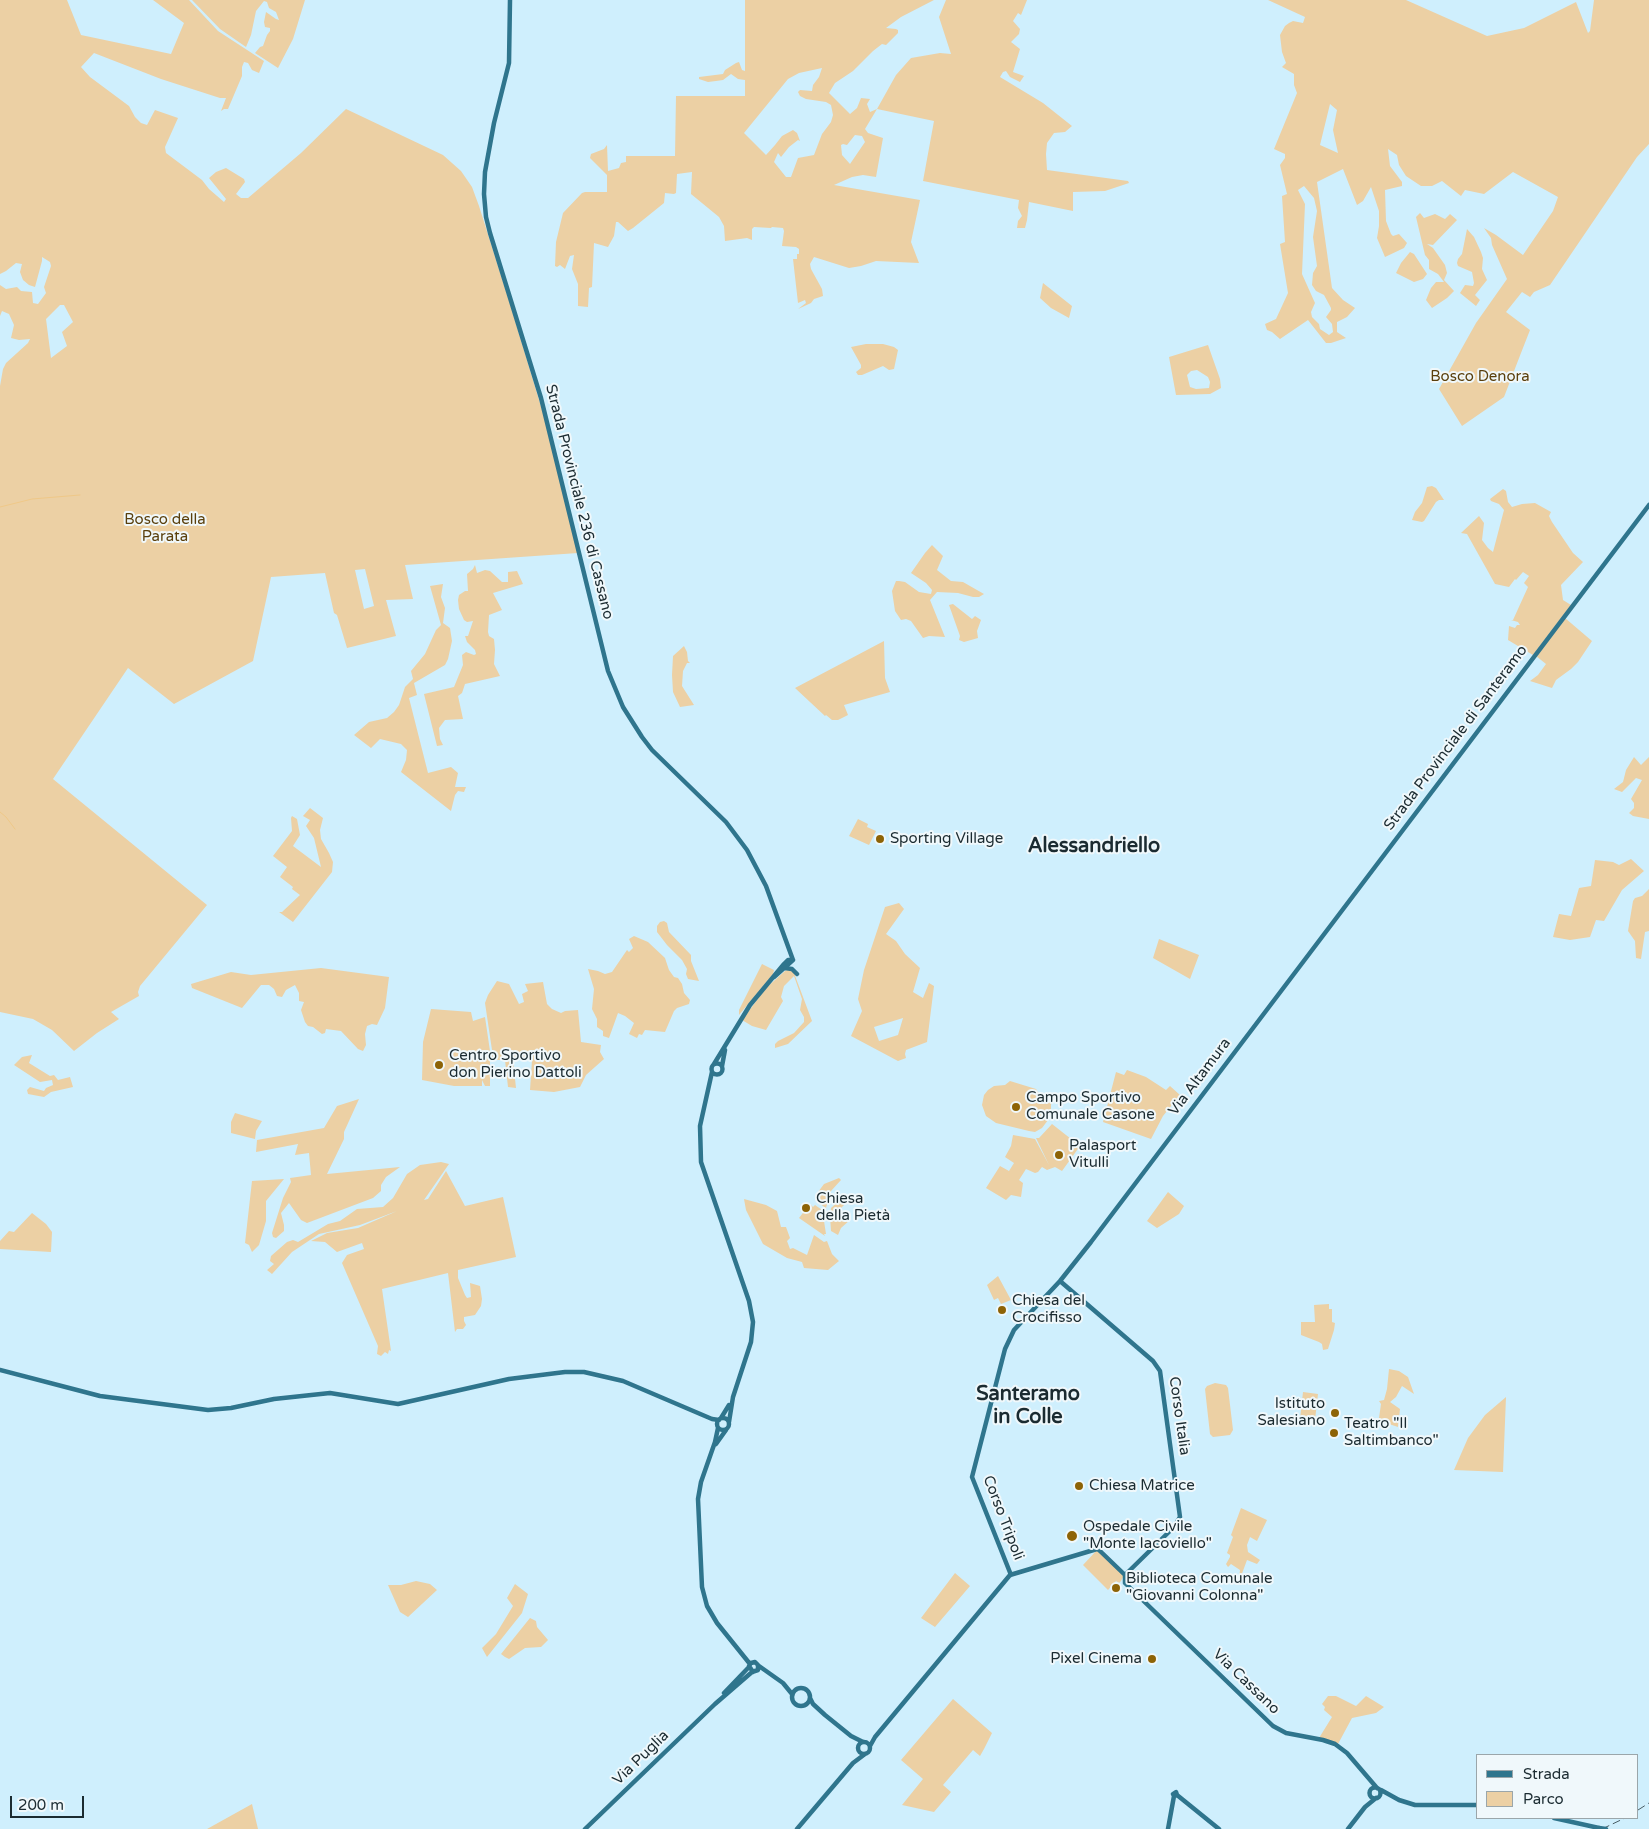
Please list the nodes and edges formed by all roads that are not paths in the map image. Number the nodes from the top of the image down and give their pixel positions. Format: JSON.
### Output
{"nodes":[{"id":1,"x":510,"y":0,"type":"edge"},
{"id":2,"x":1649,"y":505,"type":"edge"},
{"id":3,"x":787,"y":944,"type":"junction"},
{"id":4,"x":784,"y":966,"type":"junction"},
{"id":5,"x":797,"y":974,"type":"dead end"},
{"id":6,"x":1284,"y":987,"type":"joint"},
{"id":7,"x":730,"y":1037,"type":"junction"},
{"id":8,"x":714,"y":1064,"type":"junction"},
{"id":9,"x":722,"y":1066,"type":"junction"},
{"id":10,"x":712,"y":1072,"type":"junction"},
{"id":11,"x":719,"y":1074,"type":"junction"},
{"id":12,"x":705,"y":1104,"type":"junction"},
{"id":13,"x":1060,"y":1281,"type":"junction"},
{"id":14,"x":1021,"y":1321,"type":"joint"},
{"id":15,"x":0,"y":1370,"type":"edge"},
{"id":16,"x":733,"y":1397,"type":"junction"},
{"id":17,"x":709,"y":1418,"type":"junction"},
{"id":18,"x":720,"y":1419,"type":"junction"},
{"id":19,"x":729,"y":1422,"type":"junction"},
{"id":20,"x":717,"y":1427,"type":"junction"},
{"id":21,"x":726,"y":1430,"type":"junction"},
{"id":22,"x":712,"y":1451,"type":"junction"},
{"id":23,"x":1011,"y":1575,"type":"junction"},
{"id":24,"x":1125,"y":1575,"type":"junction"},
{"id":25,"x":754,"y":1667,"type":"junction"},
{"id":26,"x":794,"y":1692,"type":"junction"},
{"id":27,"x":810,"y":1698,"type":"junction"},
{"id":28,"x":806,"y":1704,"type":"junction"},
{"id":29,"x":825,"y":1715,"type":"junction"},
{"id":30,"x":851,"y":1736,"type":"junction"},
{"id":31,"x":874,"y":1737,"type":"junction"},
{"id":32,"x":863,"y":1742,"type":"junction"},
{"id":33,"x":870,"y":1746,"type":"junction"},
{"id":34,"x":858,"y":1749,"type":"junction"},
{"id":35,"x":865,"y":1754,"type":"junction"},
{"id":36,"x":853,"y":1763,"type":"junction"},
{"id":37,"x":1369,"y":1779,"type":"junction"},
{"id":38,"x":1379,"y":1789,"type":"junction"},
{"id":39,"x":1370,"y":1792,"type":"junction"},
{"id":40,"x":1391,"y":1797,"type":"junction"},
{"id":41,"x":1377,"y":1798,"type":"junction"},
{"id":42,"x":1476,"y":1805,"type":"edge"},
{"id":43,"x":1365,"y":1807,"type":"junction"},
{"id":44,"x":1558,"y":1819,"type":"edge"},
{"id":45,"x":584,"y":1829,"type":"edge"},
{"id":46,"x":797,"y":1829,"type":"edge"},
{"id":47,"x":1168,"y":1829,"type":"edge"},
{"id":48,"x":1219,"y":1829,"type":"edge"},
{"id":49,"x":1348,"y":1829,"type":"edge"},
{"id":50,"x":1606,"y":1829,"type":"edge"}],
"edges":[{"from":1,"to":3,"type":"main road","name":"Strada Provinciale 236 di Cassano"},
{"from":2,"to":6,"type":"main road","name":"Strada Provinciale di Santeramo"},
{"from":3,"to":4,"type":"main road"},
{"from":3,"to":4,"type":"main road","name":"Strada Provinciale 236 di Cassano"},
{"from":4,"to":5,"type":"main road"},
{"from":4,"to":7,"type":"main road"},
{"from":6,"to":13,"type":"main road","name":"Via Altamura"},
{"from":7,"to":8,"type":"main road"},
{"from":7,"to":9,"type":"main road"},
{"from":8,"to":9,"type":"main road"},
{"from":8,"to":10,"type":"main road"},
{"from":9,"to":11,"type":"main road"},
{"from":10,"to":11,"type":"main road"},
{"from":10,"to":12,"type":"main road"},
{"from":11,"to":12,"type":"main road"},
{"from":12,"to":16,"type":"main road"},
{"from":13,"to":14,"type":"main road","name":"Via Altamura"},
{"from":13,"to":24,"type":"main road","name":"Corso Italia"},
{"from":14,"to":23,"type":"main road","name":"Corso Tripoli"},
{"from":15,"to":17,"type":"main road"},
{"from":16,"to":18,"type":"main road"},
{"from":16,"to":19,"type":"main road"},
{"from":17,"to":18,"type":"main road"},
{"from":17,"to":20,"type":"main road"},
{"from":18,"to":19,"type":"main road"},
{"from":18,"to":20,"type":"main road"},
{"from":19,"to":21,"type":"main road"},
{"from":20,"to":21,"type":"main road"},
{"from":20,"to":22,"type":"main road"},
{"from":21,"to":22,"type":"main road"},
{"from":22,"to":25,"type":"main road"},
{"from":23,"to":24,"type":"main road"},
{"from":23,"to":31,"type":"main road"},
{"from":24,"to":37,"type":"main road","name":"Via Cassano"},
{"from":25,"to":26,"type":"main road"},
{"from":25,"to":45,"type":"main road","name":"Via Puglia"},
{"from":26,"to":27,"type":"main road"},
{"from":26,"to":28,"type":"main road"},
{"from":27,"to":28,"type":"main road"},
{"from":27,"to":29,"type":"main road"},
{"from":28,"to":29,"type":"main road"},
{"from":29,"to":30,"type":"main road"},
{"from":30,"to":32,"type":"main road"},
{"from":30,"to":34,"type":"main road"},
{"from":31,"to":32,"type":"main road"},
{"from":31,"to":33,"type":"main road"},
{"from":32,"to":33,"type":"main road"},
{"from":32,"to":34,"type":"main road"},
{"from":33,"to":35,"type":"main road"},
{"from":34,"to":35,"type":"main road"},
{"from":34,"to":36,"type":"main road"},
{"from":35,"to":36,"type":"main road"},
{"from":36,"to":46,"type":"main road"},
{"from":37,"to":38,"type":"main road","name":"Via Cassano"},
{"from":37,"to":39,"type":"main road"},
{"from":38,"to":39,"type":"main road"},
{"from":38,"to":40,"type":"main road","name":"Via Cassano"},
{"from":38,"to":41,"type":"main road"},
{"from":39,"to":41,"type":"main road"},
{"from":39,"to":43,"type":"main road"},
{"from":40,"to":41,"type":"main road"},
{"from":40,"to":42,"type":"main road"},
{"from":41,"to":43,"type":"main road"},
{"from":43,"to":49,"type":"main road"},
{"from":44,"to":50,"type":"main road","bridge":true},
{"from":47,"to":48,"type":"main road"}]}
